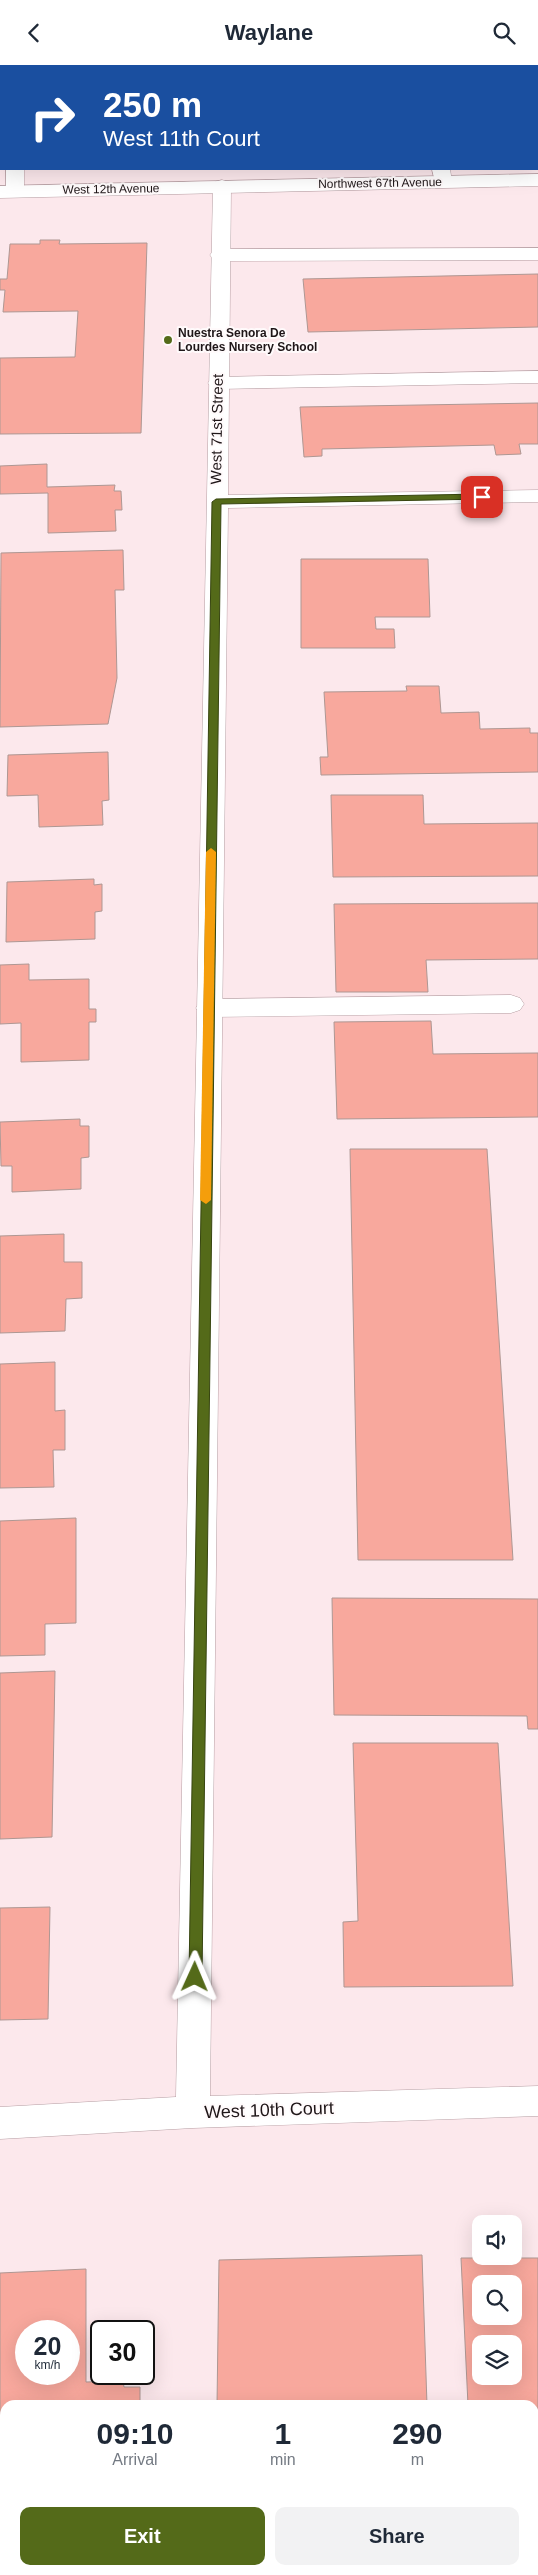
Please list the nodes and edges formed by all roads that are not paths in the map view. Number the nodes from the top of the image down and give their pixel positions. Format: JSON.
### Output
{"nodes":[{"id":1,"x":15,"y":170,"type":"edge"},
{"id":2,"x":442,"y":175,"type":"edge"},
{"id":3,"x":538,"y":180,"type":"edge"},
{"id":4,"x":222,"y":186,"type":"junction"},
{"id":5,"x":8,"y":192,"type":"edge"},
{"id":6,"x":538,"y":254,"type":"edge"},
{"id":7,"x":220,"y":255,"type":"junction"},
{"id":8,"x":538,"y":377,"type":"edge"},
{"id":9,"x":218,"y":383,"type":"junction"},
{"id":10,"x":538,"y":496,"type":"edge"},
{"id":11,"x":216,"y":502,"type":"junction"},
{"id":12,"x":511,"y":1004,"type":"dead end"},
{"id":13,"x":209,"y":1008,"type":"junction"},
{"id":14,"x":538,"y":2101,"type":"edge"},
{"id":15,"x":193,"y":2112,"type":"junction"},
{"id":16,"x":0,"y":2123,"type":"edge"}],
"edges":[{"from":1,"to":5,"type":"street"},
{"from":2,"to":3,"type":"street","name":"Northwest 67th Avenue"},
{"from":2,"to":4,"type":"street","name":"Northwest 67th Avenue"},
{"from":4,"to":5,"type":"street","name":"West 12th Avenue"},
{"from":4,"to":7,"type":"street","name":"West 71st Street"},
{"from":6,"to":7,"type":"street"},
{"from":7,"to":9,"type":"street","name":"West 71st Street"},
{"from":8,"to":9,"type":"street"},
{"from":9,"to":11,"type":"street","name":"West 71st Street"},
{"from":10,"to":11,"type":"street"},
{"from":11,"to":13,"type":"street","name":"West 71st Street"},
{"from":12,"to":13,"type":"street"},
{"from":13,"to":15,"type":"street","name":"West 71st Street"},
{"from":14,"to":15,"type":"street","name":"West 10th Court"},
{"from":15,"to":16,"type":"street","name":"West 10th Court"}]}
